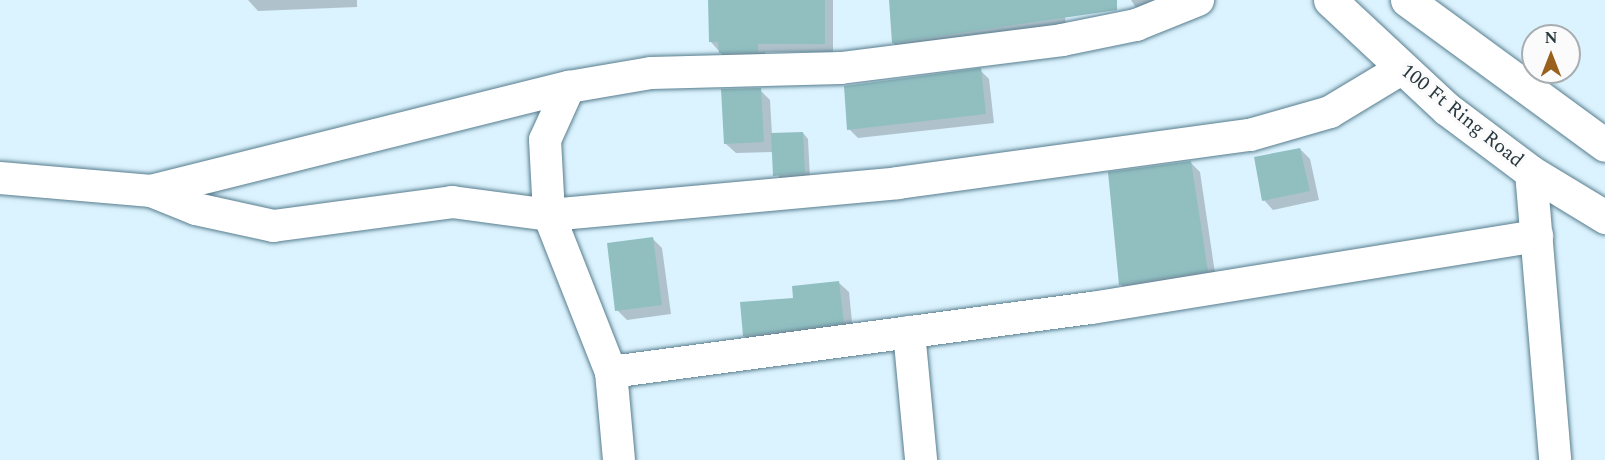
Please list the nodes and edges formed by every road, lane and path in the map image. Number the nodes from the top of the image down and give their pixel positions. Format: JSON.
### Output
{"nodes":[{"id":1,"x":1198,"y":0,"type":"edge"},
{"id":2,"x":1330,"y":0,"type":"edge"},
{"id":3,"x":1407,"y":0,"type":"edge"},
{"id":4,"x":1403,"y":68,"type":"junction"},
{"id":5,"x":569,"y":87,"type":"junction"},
{"id":6,"x":1604,"y":144,"type":"edge"},
{"id":7,"x":1532,"y":172,"type":"junction"},
{"id":8,"x":0,"y":178,"type":"edge"},
{"id":9,"x":151,"y":191,"type":"junction"},
{"id":10,"x":549,"y":215,"type":"junction"},
{"id":11,"x":1605,"y":217,"type":"edge"},
{"id":12,"x":1537,"y":236,"type":"junction"},
{"id":13,"x":909,"y":332,"type":"junction"},
{"id":14,"x":611,"y":372,"type":"junction"},
{"id":15,"x":619,"y":460,"type":"edge"},
{"id":16,"x":921,"y":460,"type":"edge"},
{"id":17,"x":1555,"y":460,"type":"edge"}],
"edges":[{"from":1,"to":5,"type":"street"},
{"from":2,"to":4,"type":"main road","name":"100 Ft Ring Road"},
{"from":3,"to":6,"type":"main road"},
{"from":4,"to":7,"type":"main road","name":"100 Ft Ring Road"},
{"from":4,"to":10,"type":"street"},
{"from":5,"to":9,"type":"street"},
{"from":5,"to":10,"type":"street"},
{"from":7,"to":11,"type":"main road","name":"100 Ft Ring Road"},
{"from":7,"to":12,"type":"street"},
{"from":8,"to":9,"type":"street"},
{"from":9,"to":10,"type":"street"},
{"from":10,"to":14,"type":"street"},
{"from":12,"to":13,"type":"street"},
{"from":12,"to":17,"type":"street"},
{"from":13,"to":14,"type":"street"},
{"from":13,"to":16,"type":"street"},
{"from":14,"to":15,"type":"street"}]}
